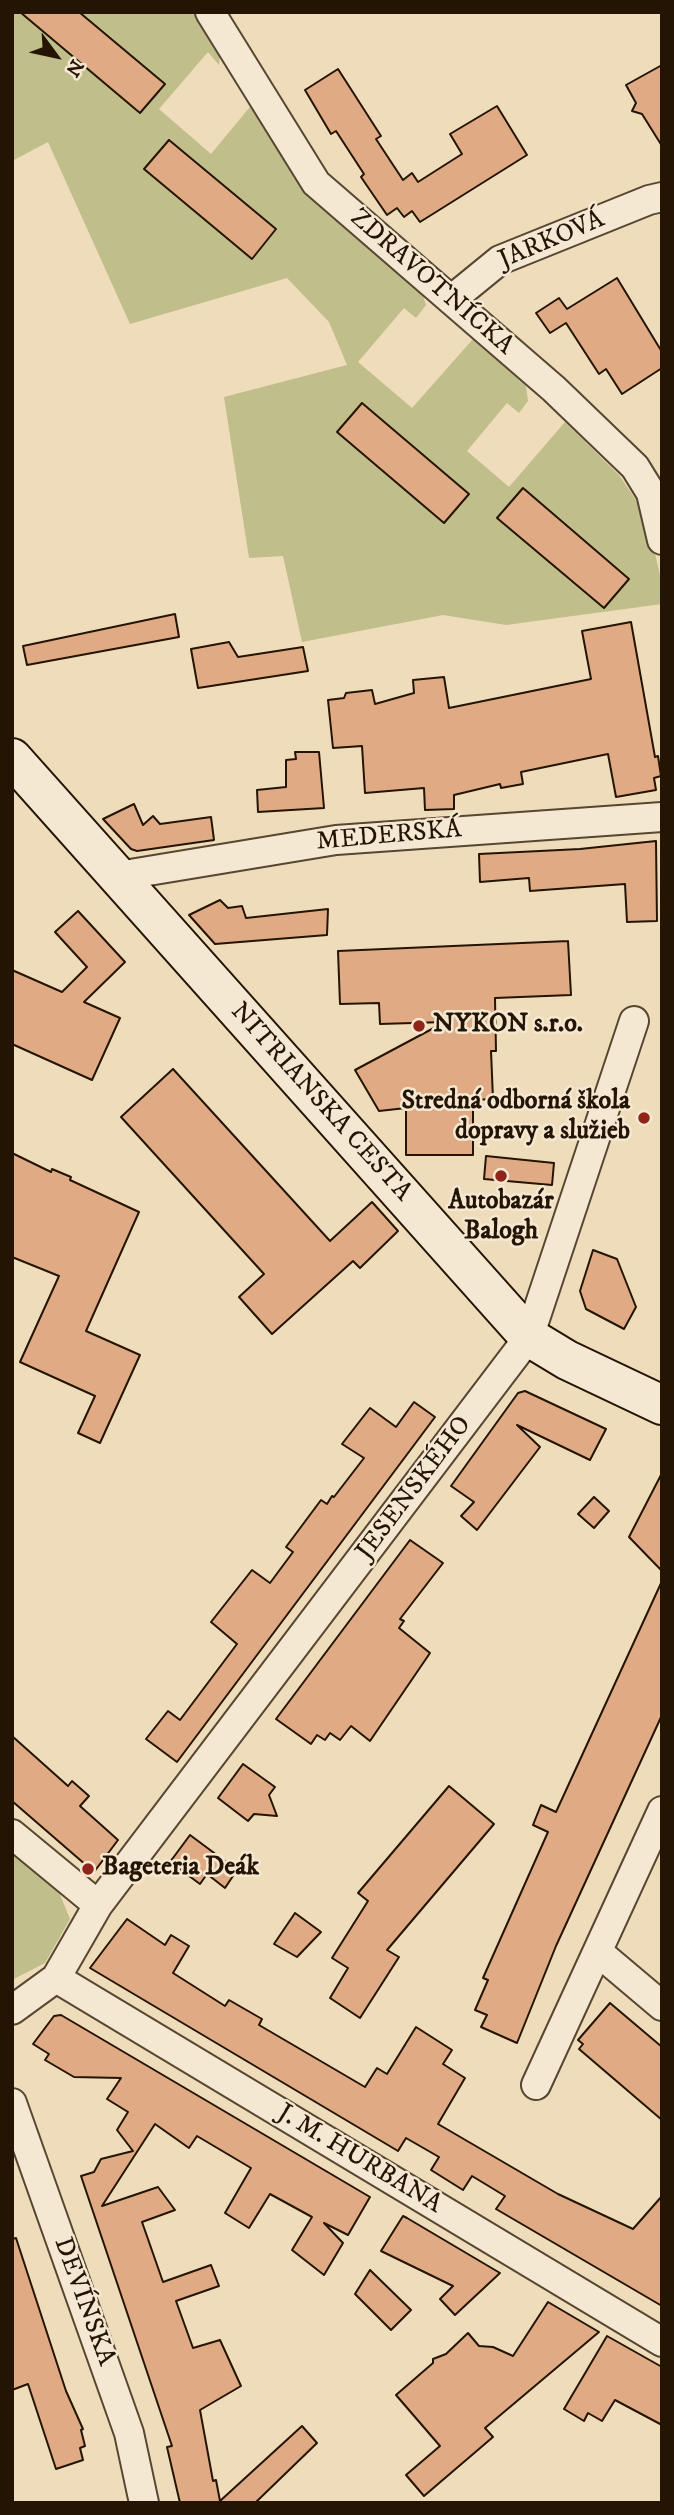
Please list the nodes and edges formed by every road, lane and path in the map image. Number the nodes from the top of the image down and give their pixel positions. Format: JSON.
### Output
{"nodes":[{"id":1,"x":210,"y":12,"type":"edge"},
{"id":2,"x":662,"y":197,"type":"edge"},
{"id":3,"x":451,"y":300,"type":"junction"},
{"id":4,"x":662,"y":540,"type":"edge"},
{"id":5,"x":12,"y":758,"type":"edge"},
{"id":6,"x":662,"y":817,"type":"edge"},
{"id":7,"x":118,"y":876,"type":"junction"},
{"id":8,"x":634,"y":1021,"type":"dead end"},
{"id":9,"x":529,"y":1337,"type":"junction"},
{"id":10,"x":662,"y":1405,"type":"edge"},
{"id":11,"x":662,"y":1811,"type":"edge"},
{"id":12,"x":12,"y":1834,"type":"edge"},
{"id":13,"x":98,"y":1905,"type":"junction"},
{"id":14,"x":598,"y":1952,"type":"junction"},
{"id":15,"x":56,"y":1978,"type":"junction"},
{"id":16,"x":662,"y":2006,"type":"edge"},
{"id":17,"x":12,"y":2010,"type":"edge"},
{"id":18,"x":536,"y":2085,"type":"dead end"},
{"id":19,"x":12,"y":2103,"type":"edge"},
{"id":20,"x":662,"y":2342,"type":"edge"},
{"id":21,"x":144,"y":2503,"type":"edge"}],
"edges":[{"from":1,"to":3,"type":"street","name":"ZDRAVOTNÍCKA"},
{"from":2,"to":3,"type":"street","name":"JARKOVÁ"},
{"from":3,"to":4,"type":"street","name":"ZDRAVOTNÍCKA"},
{"from":5,"to":7,"type":"main road","name":"NITRIANSKA CESTA"},
{"from":6,"to":7,"type":"street","name":"MEDERSKÁ"},
{"from":7,"to":9,"type":"main road","name":"NITRIANSKA CESTA"},
{"from":8,"to":9,"type":"street","name":"JESENSKÉHO"},
{"from":9,"to":10,"type":"main road","name":"NITRIANSKA CESTA"},
{"from":9,"to":13,"type":"street","name":"JESENSKÉHO"},
{"from":11,"to":14,"type":"street"},
{"from":12,"to":13,"type":"street"},
{"from":13,"to":15,"type":"street","name":"JESENSKÉHO"},
{"from":14,"to":16,"type":"street"},
{"from":14,"to":18,"type":"street"},
{"from":15,"to":17,"type":"street"},
{"from":15,"to":20,"type":"street","name":"J. M. HURBANA"},
{"from":19,"to":21,"type":"street","name":"DEVÍNSKA"}]}
